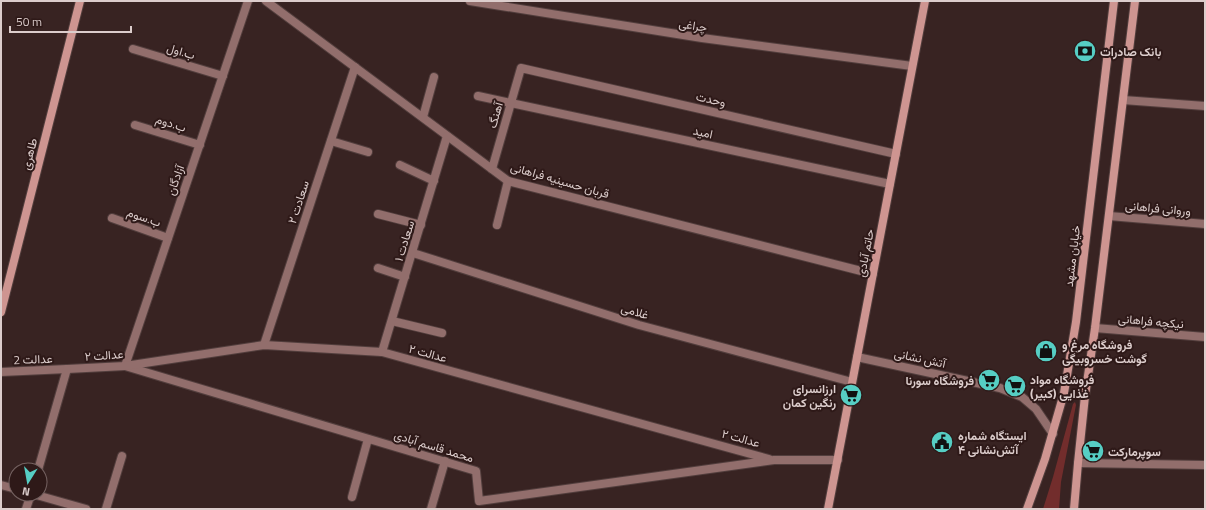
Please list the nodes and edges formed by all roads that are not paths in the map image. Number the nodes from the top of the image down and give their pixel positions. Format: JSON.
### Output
{"nodes":[{"id":1,"x":80,"y":1,"type":"edge"},
{"id":2,"x":248,"y":1,"type":"edge"},
{"id":3,"x":266,"y":1,"type":"edge"},
{"id":4,"x":470,"y":1,"type":"edge"},
{"id":5,"x":925,"y":1,"type":"edge"},
{"id":6,"x":1114,"y":1,"type":"edge"},
{"id":7,"x":1134,"y":1,"type":"edge"},
{"id":8,"x":133,"y":50,"type":"dead end"},
{"id":9,"x":912,"y":66,"type":"junction"},
{"id":10,"x":355,"y":67,"type":"junction"},
{"id":11,"x":521,"y":68,"type":"joint"},
{"id":12,"x":223,"y":76,"type":"junction"},
{"id":13,"x":434,"y":77,"type":"dead end"},
{"id":14,"x":478,"y":96,"type":"dead end"},
{"id":15,"x":1123,"y":100,"type":"junction"},
{"id":16,"x":511,"y":104,"type":"junction"},
{"id":17,"x":1205,"y":106,"type":"edge"},
{"id":18,"x":423,"y":117,"type":"junction"},
{"id":19,"x":135,"y":125,"type":"dead end"},
{"id":20,"x":447,"y":136,"type":"junction"},
{"id":21,"x":331,"y":141,"type":"junction"},
{"id":22,"x":200,"y":145,"type":"junction"},
{"id":23,"x":368,"y":152,"type":"dead end"},
{"id":24,"x":896,"y":154,"type":"junction"},
{"id":25,"x":400,"y":165,"type":"dead end"},
{"id":26,"x":492,"y":169,"type":"junction"},
{"id":27,"x":434,"y":181,"type":"junction"},
{"id":28,"x":508,"y":181,"type":"junction"},
{"id":29,"x":890,"y":184,"type":"junction"},
{"id":30,"x":378,"y":214,"type":"dead end"},
{"id":31,"x":1108,"y":216,"type":"junction"},
{"id":32,"x":112,"y":218,"type":"dead end"},
{"id":33,"x":1205,"y":224,"type":"edge"},
{"id":34,"x":421,"y":225,"type":"junction"},
{"id":35,"x":497,"y":225,"type":"dead end"},
{"id":36,"x":168,"y":238,"type":"junction"},
{"id":37,"x":413,"y":253,"type":"junction"},
{"id":38,"x":378,"y":268,"type":"dead end"},
{"id":39,"x":873,"y":274,"type":"junction"},
{"id":40,"x":405,"y":277,"type":"junction"},
{"id":41,"x":1,"y":312,"type":"edge"},
{"id":42,"x":392,"y":321,"type":"junction"},
{"id":43,"x":1095,"y":328,"type":"junction"},
{"id":44,"x":442,"y":333,"type":"dead end"},
{"id":45,"x":1205,"y":337,"type":"edge"},
{"id":46,"x":264,"y":345,"type":"junction"},
{"id":47,"x":382,"y":352,"type":"junction"},
{"id":48,"x":857,"y":357,"type":"junction"},
{"id":49,"x":125,"y":366,"type":"junction"},
{"id":50,"x":67,"y":370,"type":"junction"},
{"id":51,"x":1,"y":372,"type":"edge"},
{"id":52,"x":852,"y":382,"type":"junction"},
{"id":53,"x":1053,"y":434,"type":"junction"},
{"id":54,"x":368,"y":439,"type":"junction"},
{"id":55,"x":122,"y":456,"type":"dead end"},
{"id":56,"x":774,"y":460,"type":"junction"},
{"id":57,"x":838,"y":460,"type":"junction"},
{"id":58,"x":445,"y":461,"type":"junction"},
{"id":59,"x":40,"y":462,"type":"edge"},
{"id":60,"x":1078,"y":464,"type":"junction"},
{"id":61,"x":1205,"y":465,"type":"edge"},
{"id":62,"x":352,"y":497,"type":"dead end"},
{"id":63,"x":48,"y":498,"type":"edge"},
{"id":64,"x":86,"y":509,"type":"edge"},
{"id":65,"x":106,"y":509,"type":"edge"},
{"id":66,"x":431,"y":509,"type":"edge"},
{"id":67,"x":828,"y":509,"type":"edge"},
{"id":68,"x":1027,"y":509,"type":"edge"},
{"id":69,"x":1074,"y":509,"type":"edge"}],
"edges":[{"from":1,"to":41,"type":"main road","name":"طاهری"},
{"from":2,"to":12,"type":"street","name":"آزادگان"},
{"from":3,"to":10,"type":"street","name":"قربان حسینیه فراهانی"},
{"from":4,"to":9,"type":"street","name":"چراغی"},
{"from":5,"to":9,"type":"main road","name":"حاتم آبادی"},
{"from":6,"to":53,"type":"main road","name":"خیابان مشهد"},
{"from":7,"to":15,"type":"main road"},
{"from":8,"to":12,"type":"street","name":"ب.اول"},
{"from":9,"to":24,"type":"main road","name":"حاتم آبادی"},
{"from":10,"to":18,"type":"street","name":"قربان حسینیه فراهانی"},
{"from":10,"to":21,"type":"street","name":"سعادت ۲"},
{"from":11,"to":16,"type":"street","name":"آهنگ"},
{"from":11,"to":24,"type":"street","name":"وحدت"},
{"from":12,"to":22,"type":"street","name":"آزادگان"},
{"from":13,"to":18,"type":"street"},
{"from":14,"to":16,"type":"street","name":"امید"},
{"from":15,"to":17,"type":"street"},
{"from":15,"to":31,"type":"main road"},
{"from":16,"to":26,"type":"street","name":"آهنگ"},
{"from":16,"to":29,"type":"street","name":"امید"},
{"from":18,"to":20,"type":"street","name":"قربان حسینیه فراهانی"},
{"from":19,"to":22,"type":"street","name":"ب.دوم"},
{"from":20,"to":26,"type":"street","name":"قربان حسینیه فراهانی"},
{"from":20,"to":27,"type":"street","name":"سعادت ۱"},
{"from":21,"to":23,"type":"street"},
{"from":21,"to":46,"type":"street","name":"سعادت ۲"},
{"from":22,"to":36,"type":"street","name":"آزادگان"},
{"from":24,"to":29,"type":"main road","name":"حاتم آبادی"},
{"from":25,"to":27,"type":"street"},
{"from":26,"to":28,"type":"street","name":"قربان حسینیه فراهانی"},
{"from":27,"to":34,"type":"street","name":"سعادت ۱"},
{"from":28,"to":35,"type":"street"},
{"from":28,"to":39,"type":"street","name":"قربان حسینیه فراهانی"},
{"from":29,"to":39,"type":"main road","name":"حاتم آبادی"},
{"from":30,"to":34,"type":"street"},
{"from":31,"to":33,"type":"street","name":"وروانی فراهانی"},
{"from":31,"to":43,"type":"main road"},
{"from":32,"to":36,"type":"street","name":"ب.سوم"},
{"from":34,"to":37,"type":"street","name":"سعادت ۱"},
{"from":36,"to":49,"type":"street","name":"آزادگان"},
{"from":37,"to":40,"type":"street","name":"سعادت ۱"},
{"from":37,"to":52,"type":"street","name":"غلامی"},
{"from":38,"to":40,"type":"street"},
{"from":39,"to":48,"type":"main road","name":"حاتم آبادی"},
{"from":40,"to":42,"type":"street","name":"سعادت ۱"},
{"from":42,"to":44,"type":"street"},
{"from":42,"to":47,"type":"street","name":"سعادت ۱"},
{"from":43,"to":45,"type":"street","name":"نیکچه فراهانی"},
{"from":43,"to":60,"type":"main road"},
{"from":46,"to":47,"type":"street","name":"عدالت ۲"},
{"from":46,"to":49,"type":"street","name":"عدالت ۲"},
{"from":47,"to":56,"type":"street","name":"عدالت ۲"},
{"from":48,"to":52,"type":"main road","name":"حاتم آبادی"},
{"from":48,"to":53,"type":"street","name":"آتش نشانی"},
{"from":49,"to":50,"type":"street","name":"عدالت ۲"},
{"from":49,"to":54,"type":"street","name":"محمد قاسم آبادی"},
{"from":50,"to":51,"type":"street","name":"عدالت 2"},
{"from":50,"to":59,"type":"street"},
{"from":52,"to":57,"type":"main road","name":"حاتم آبادی"},
{"from":53,"to":68,"type":"main road","name":"خیابان مشهد"},
{"from":54,"to":58,"type":"street","name":"محمد قاسم آبادی"},
{"from":54,"to":62,"type":"street"},
{"from":55,"to":65,"type":"street"},
{"from":56,"to":57,"type":"street","name":"محمد قاسم آبادی"},
{"from":56,"to":58,"type":"street","name":"محمد قاسم آبادی"},
{"from":57,"to":67,"type":"main road","name":"حاتم آبادی"},
{"from":58,"to":66,"type":"street"},
{"from":60,"to":61,"type":"street"},
{"from":60,"to":69,"type":"main road"},
{"from":63,"to":64,"type":"street"}]}
